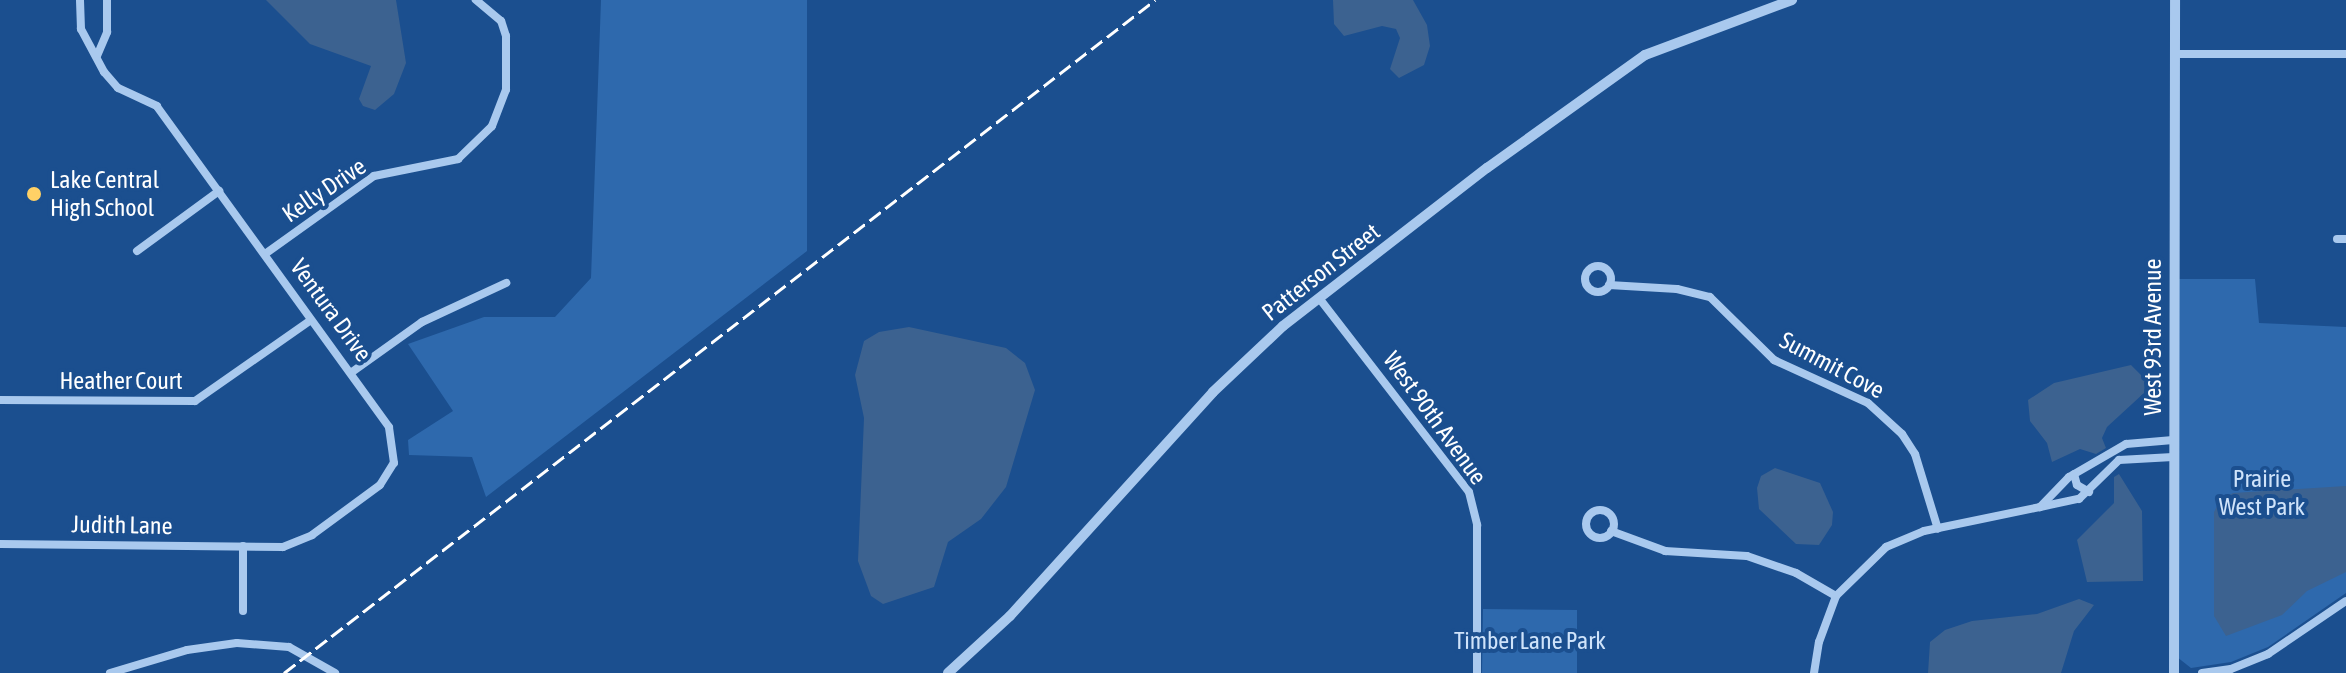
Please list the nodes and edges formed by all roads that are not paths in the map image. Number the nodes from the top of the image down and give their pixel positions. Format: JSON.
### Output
{"nodes":[{"id":1,"x":80,"y":0,"type":"edge"},
{"id":2,"x":107,"y":0,"type":"edge"},
{"id":3,"x":476,"y":0,"type":"edge"},
{"id":4,"x":1792,"y":0,"type":"edge"},
{"id":5,"x":2175,"y":0,"type":"edge"},
{"id":6,"x":1761,"y":5,"type":"edge"},
{"id":7,"x":2174,"y":54,"type":"junction"},
{"id":8,"x":2346,"y":54,"type":"edge"},
{"id":9,"x":97,"y":56,"type":"junction"},
{"id":10,"x":219,"y":191,"type":"junction"},
{"id":11,"x":137,"y":251,"type":"dead end"},
{"id":12,"x":265,"y":254,"type":"junction"},
{"id":13,"x":506,"y":283,"type":"dead end"},
{"id":14,"x":1609,"y":285,"type":"dead end"},
{"id":15,"x":1319,"y":298,"type":"junction"},
{"id":16,"x":311,"y":320,"type":"junction"},
{"id":17,"x":352,"y":372,"type":"junction"},
{"id":18,"x":0,"y":400,"type":"edge"},
{"id":19,"x":2173,"y":440,"type":"junction"},
{"id":20,"x":2173,"y":457,"type":"junction"},
{"id":21,"x":2109,"y":461,"type":"junction"},
{"id":22,"x":2074,"y":474,"type":"junction"},
{"id":23,"x":2089,"y":492,"type":"junction"},
{"id":24,"x":2040,"y":507,"type":"junction"},
{"id":25,"x":1938,"y":529,"type":"junction"},
{"id":26,"x":1611,"y":531,"type":"dead end"},
{"id":27,"x":0,"y":544,"type":"edge"},
{"id":28,"x":243,"y":546,"type":"junction"},
{"id":29,"x":1836,"y":596,"type":"junction"},
{"id":30,"x":2346,"y":601,"type":"edge"},
{"id":31,"x":243,"y":611,"type":"dead end"},
{"id":32,"x":110,"y":673,"type":"edge"},
{"id":33,"x":335,"y":673,"type":"edge"},
{"id":34,"x":948,"y":673,"type":"edge"},
{"id":35,"x":1477,"y":673,"type":"edge"},
{"id":36,"x":1814,"y":673,"type":"edge"},
{"id":37,"x":2174,"y":673,"type":"edge"},
{"id":38,"x":2202,"y":673,"type":"edge"}],
"edges":[{"from":1,"to":9,"type":"street","name":"Ventura Drive"},
{"from":2,"to":9,"type":"street"},
{"from":3,"to":12,"type":"street","name":"Kelly Drive"},
{"from":4,"to":6,"type":"street","name":"Patterson Street"},
{"from":5,"to":7,"type":"street","name":"West 93rd Avenue"},
{"from":6,"to":15,"type":"street","name":"Patterson Street"},
{"from":7,"to":8,"type":"street"},
{"from":7,"to":19,"type":"street","name":"West 93rd Avenue"},
{"from":9,"to":10,"type":"street","name":"Ventura Drive"},
{"from":10,"to":11,"type":"street"},
{"from":10,"to":12,"type":"street","name":"Ventura Drive"},
{"from":12,"to":16,"type":"street","name":"Ventura Drive"},
{"from":13,"to":17,"type":"street"},
{"from":14,"to":25,"type":"street","name":"Summit Cove"},
{"from":15,"to":34,"type":"street","name":"Patterson Street"},
{"from":15,"to":35,"type":"street","name":"West 90th Avenue"},
{"from":16,"to":17,"type":"street","name":"Ventura Drive"},
{"from":16,"to":18,"type":"street","name":"Heather Court"},
{"from":17,"to":28,"type":"street","name":"Ventura Drive"},
{"from":19,"to":20,"type":"street","name":"West 93rd Avenue"},
{"from":19,"to":21,"type":"street"},
{"from":20,"to":21,"type":"street"},
{"from":20,"to":37,"type":"street","name":"West 93rd Avenue"},
{"from":21,"to":22,"type":"street"},
{"from":21,"to":23,"type":"street"},
{"from":22,"to":23,"type":"street"},
{"from":22,"to":24,"type":"street"},
{"from":23,"to":24,"type":"street"},
{"from":24,"to":25,"type":"street"},
{"from":25,"to":29,"type":"street"},
{"from":26,"to":29,"type":"street"},
{"from":27,"to":28,"type":"street","name":"Judith Lane"},
{"from":28,"to":31,"type":"street"},
{"from":29,"to":36,"type":"street"},
{"from":30,"to":38,"type":"street"},
{"from":32,"to":33,"type":"street"}]}
